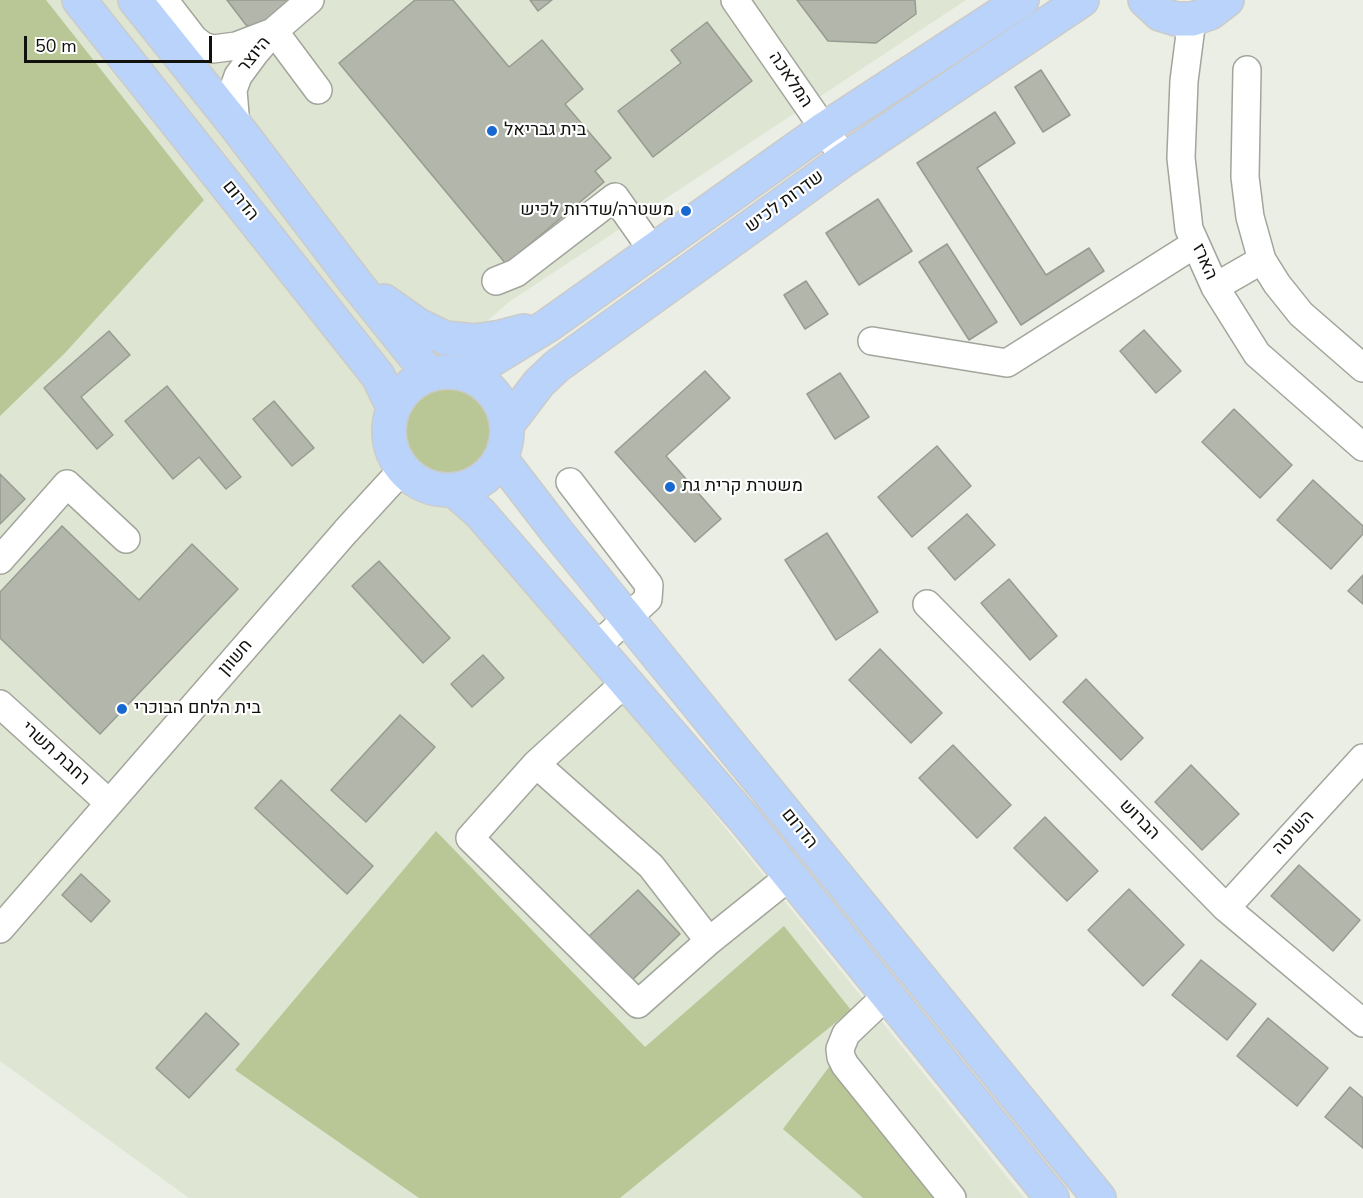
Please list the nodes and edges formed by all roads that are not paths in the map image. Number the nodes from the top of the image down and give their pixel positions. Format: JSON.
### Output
{"nodes":[{"id":1,"x":79,"y":0,"type":"edge"},
{"id":2,"x":135,"y":0,"type":"edge"},
{"id":3,"x":164,"y":0,"type":"edge"},
{"id":4,"x":310,"y":0,"type":"edge"},
{"id":5,"x":735,"y":0,"type":"edge"},
{"id":6,"x":1022,"y":0,"type":"edge"},
{"id":7,"x":1082,"y":0,"type":"edge"},
{"id":8,"x":1145,"y":0,"type":"edge"},
{"id":9,"x":1227,"y":0,"type":"edge"},
{"id":10,"x":1192,"y":19,"type":"junction"},
{"id":11,"x":274,"y":32,"type":"junction"},
{"id":12,"x":1247,"y":70,"type":"dead end"},
{"id":13,"x":318,"y":90,"type":"dead end"},
{"id":14,"x":236,"y":126,"type":"junction"},
{"id":15,"x":824,"y":129,"type":"junction"},
{"id":16,"x":845,"y":159,"type":"junction"},
{"id":17,"x":1195,"y":244,"type":"junction"},
{"id":18,"x":653,"y":250,"type":"junction"},
{"id":19,"x":1262,"y":260,"type":"junction"},
{"id":20,"x":496,"y":281,"type":"dead end"},
{"id":21,"x":355,"y":282,"type":"junction"},
{"id":22,"x":1215,"y":287,"type":"junction"},
{"id":23,"x":547,"y":326,"type":"junction"},
{"id":24,"x":872,"y":341,"type":"dead end"},
{"id":25,"x":1363,"y":368,"type":"edge"},
{"id":26,"x":429,"y":375,"type":"junction"},
{"id":27,"x":468,"y":375,"type":"junction"},
{"id":28,"x":393,"y":407,"type":"junction"},
{"id":29,"x":507,"y":425,"type":"junction"},
{"id":30,"x":1363,"y":447,"type":"edge"},
{"id":31,"x":501,"y":459,"type":"junction"},
{"id":32,"x":402,"y":470,"type":"junction"},
{"id":33,"x":570,"y":482,"type":"dead end"},
{"id":34,"x":455,"y":491,"type":"junction"},
{"id":35,"x":126,"y":539,"type":"dead end"},
{"id":36,"x":0,"y":560,"type":"edge"},
{"id":37,"x":927,"y":604,"type":"dead end"},
{"id":38,"x":627,"y":618,"type":"junction"},
{"id":39,"x":596,"y":647,"type":"junction"},
{"id":40,"x":626,"y":682,"type":"junction"},
{"id":41,"x":0,"y":704,"type":"edge"},
{"id":42,"x":1363,"y":758,"type":"edge"},
{"id":43,"x":536,"y":764,"type":"junction"},
{"id":44,"x":110,"y":803,"type":"junction"},
{"id":45,"x":790,"y":876,"type":"junction"},
{"id":46,"x":1226,"y":908,"type":"junction"},
{"id":47,"x":0,"y":929,"type":"edge"},
{"id":48,"x":709,"y":941,"type":"junction"},
{"id":49,"x":887,"y":995,"type":"junction"},
{"id":50,"x":1363,"y":1023,"type":"edge"},
{"id":51,"x":952,"y":1198,"type":"edge"},
{"id":52,"x":1052,"y":1198,"type":"edge"},
{"id":53,"x":1099,"y":1198,"type":"edge"}],
"edges":[{"from":1,"to":28,"type":"main road","name":"הדרום"},
{"from":2,"to":14,"type":"main road"},
{"from":3,"to":11,"type":"street"},
{"from":4,"to":11,"type":"street","name":"היוצר"},
{"from":5,"to":15,"type":"street","name":"המלאכה"},
{"from":6,"to":15,"type":"main road","name":"שדרות לכיש"},
{"from":7,"to":16,"type":"main road","name":"שדרות לכיש"},
{"from":8,"to":10,"type":"main road"},
{"from":9,"to":10,"type":"main road"},
{"from":10,"to":17,"type":"street","name":"הארז"},
{"from":11,"to":13,"type":"street"},
{"from":11,"to":14,"type":"street","name":"היוצר"},
{"from":12,"to":19,"type":"street"},
{"from":14,"to":21,"type":"main road"},
{"from":15,"to":16,"type":"street","name":"המלאכה"},
{"from":15,"to":18,"type":"main road","name":"שדרות לכיש"},
{"from":16,"to":29,"type":"main road","name":"שדרות לכיש"},
{"from":17,"to":22,"type":"street","name":"הארז"},
{"from":17,"to":24,"type":"street"},
{"from":18,"to":20,"type":"street"},
{"from":18,"to":23,"type":"main road","name":"שדרות לכיש"},
{"from":19,"to":22,"type":"street"},
{"from":19,"to":25,"type":"street"},
{"from":21,"to":23,"type":"main road"},
{"from":21,"to":26,"type":"main road"},
{"from":22,"to":30,"type":"street","name":"הארז"},
{"from":23,"to":27,"type":"main road","name":"שדרות לכיש"},
{"from":26,"to":27,"type":"main road"},
{"from":26,"to":28,"type":"main road"},
{"from":27,"to":29,"type":"main road"},
{"from":28,"to":32,"type":"main road"},
{"from":29,"to":31,"type":"main road"},
{"from":31,"to":34,"type":"main road"},
{"from":31,"to":38,"type":"main road","name":"הדרום"},
{"from":32,"to":34,"type":"main road"},
{"from":32,"to":44,"type":"street","name":"חשוון"},
{"from":33,"to":38,"type":"street"},
{"from":34,"to":39,"type":"main road","name":"הדרום"},
{"from":35,"to":36,"type":"street"},
{"from":37,"to":46,"type":"street","name":"הברוש"},
{"from":38,"to":39,"type":"street"},
{"from":38,"to":53,"type":"main road","name":"הדרום"},
{"from":39,"to":40,"type":"main road","name":"הדרום"},
{"from":40,"to":43,"type":"street"},
{"from":40,"to":45,"type":"main road","name":"הדרום"},
{"from":41,"to":44,"type":"street","name":"רחבת תשרי"},
{"from":42,"to":46,"type":"street","name":"השיטה"},
{"from":43,"to":48,"type":"street"},
{"from":43,"to":48,"type":"street"},
{"from":44,"to":47,"type":"street","name":"חשוון"},
{"from":45,"to":48,"type":"street"},
{"from":45,"to":49,"type":"main road","name":"הדרום"},
{"from":46,"to":50,"type":"street","name":"הברוש"},
{"from":49,"to":51,"type":"street"},
{"from":49,"to":52,"type":"main road","name":"הדרום"}]}
